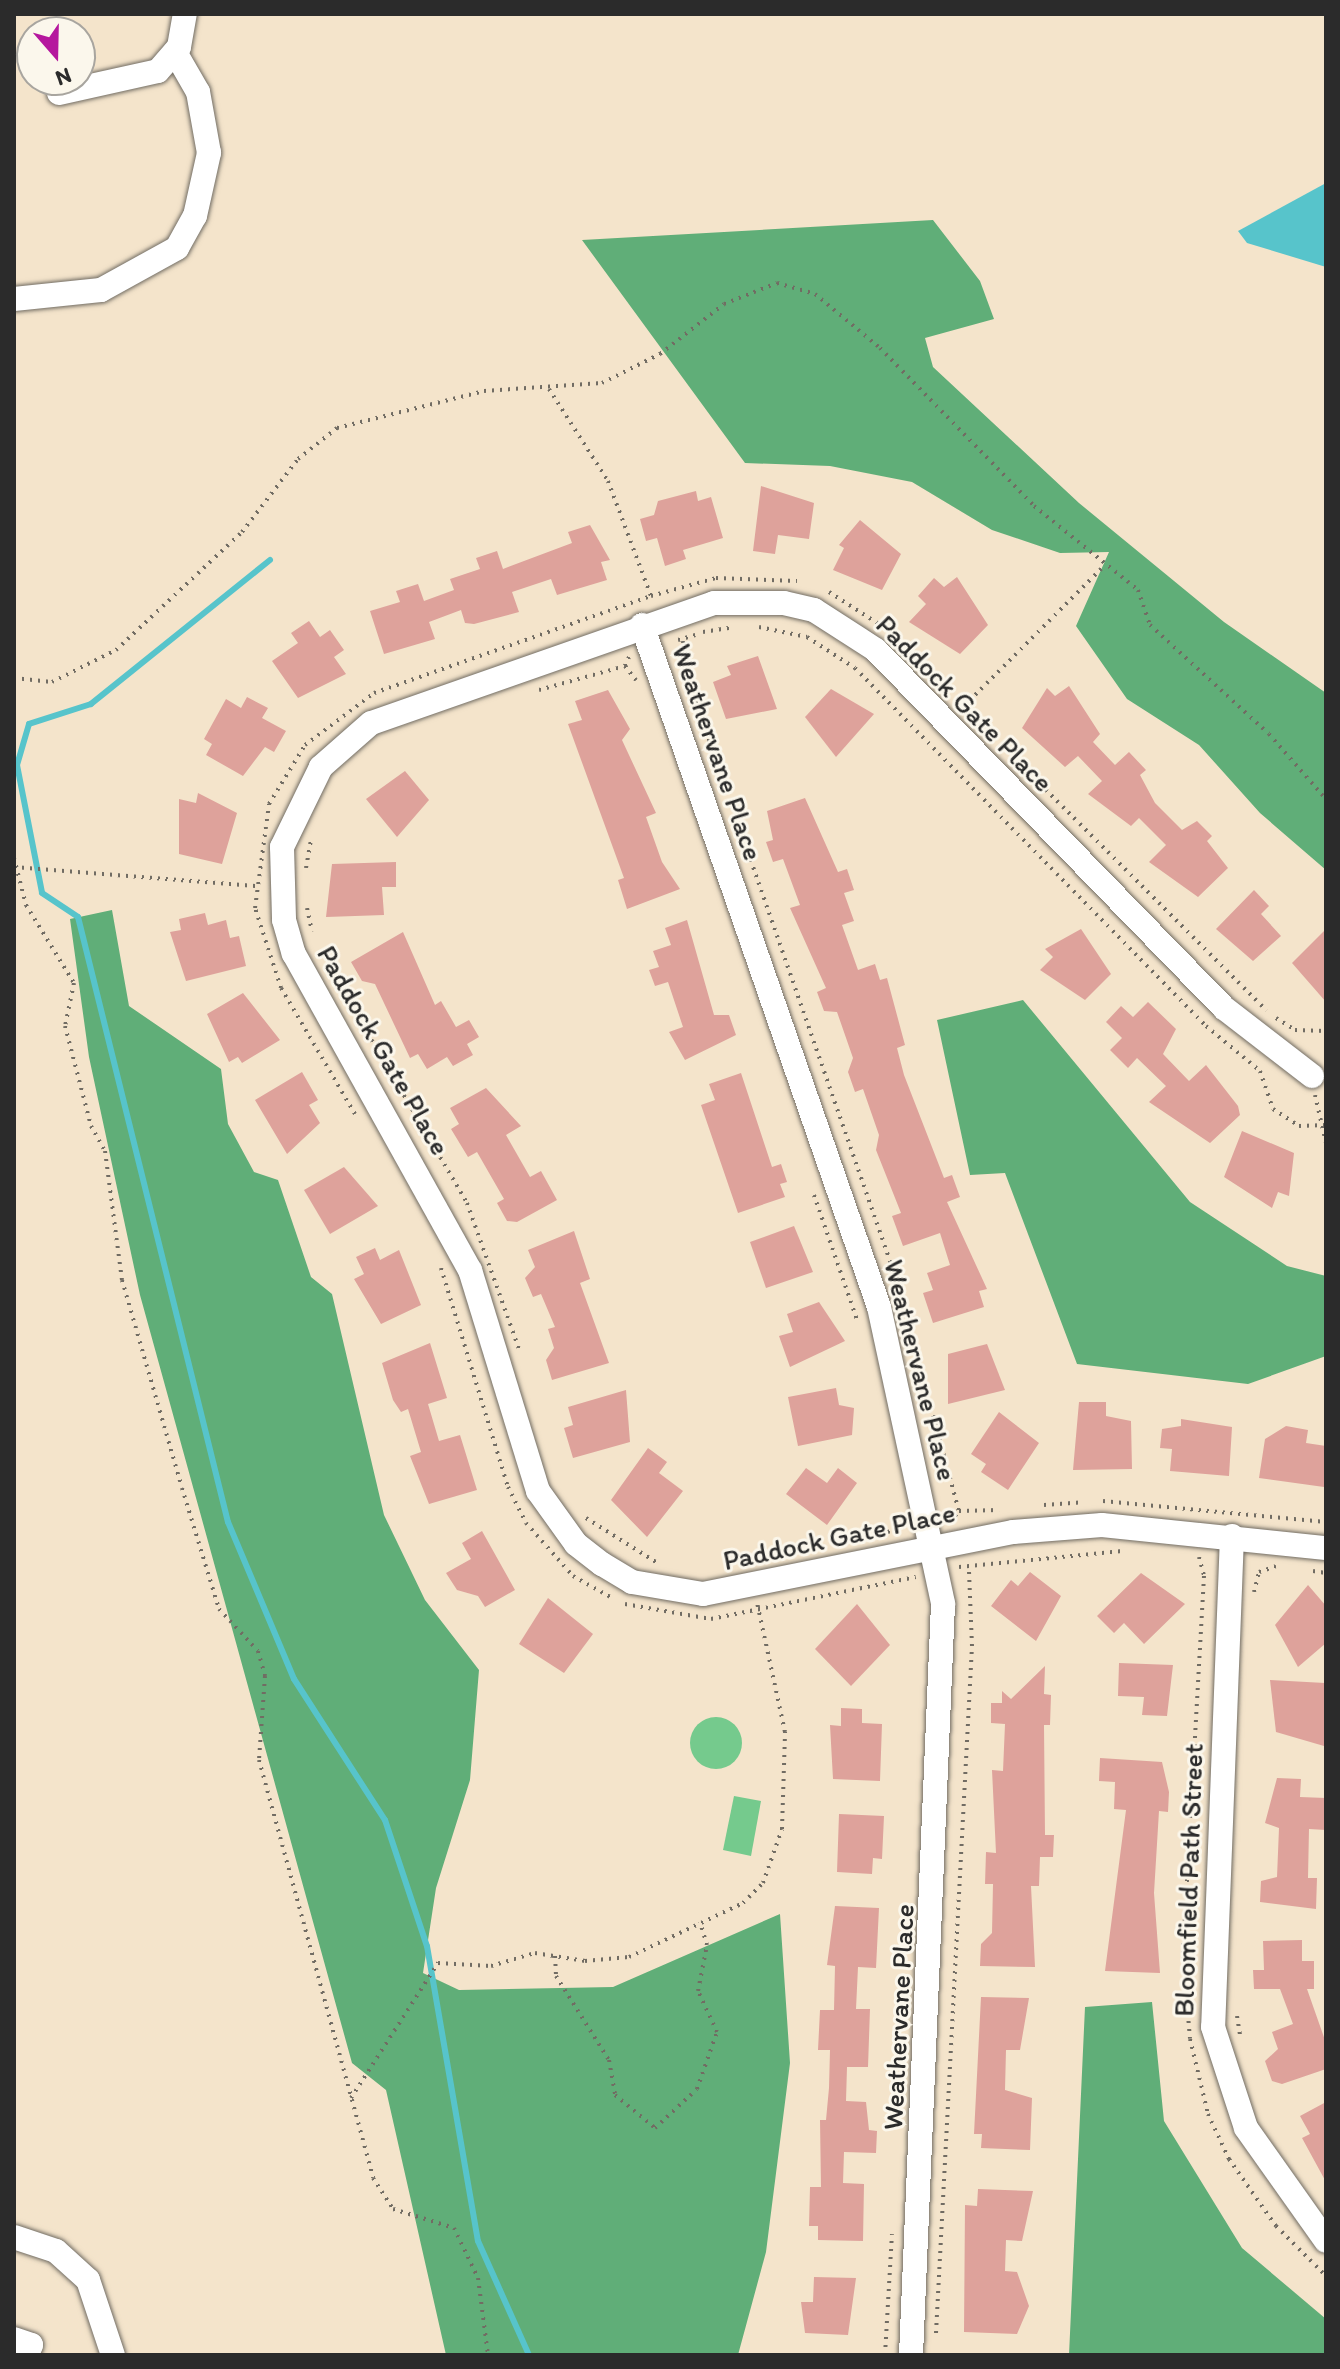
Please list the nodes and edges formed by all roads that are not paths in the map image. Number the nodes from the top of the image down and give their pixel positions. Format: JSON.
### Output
{"nodes":[{"id":1,"x":185,"y":14,"type":"edge"},
{"id":2,"x":175,"y":52,"type":"junction"},
{"id":3,"x":96,"y":86,"type":"edge"},
{"id":4,"x":14,"y":299,"type":"edge"},
{"id":5,"x":646,"y":636,"type":"junction"},
{"id":6,"x":1312,"y":1076,"type":"road end"},
{"id":7,"x":932,"y":1536,"type":"junction"},
{"id":8,"x":1232,"y":1536,"type":"junction"},
{"id":9,"x":1326,"y":1548,"type":"edge"},
{"id":10,"x":14,"y":2237,"type":"edge"},
{"id":11,"x":1326,"y":2241,"type":"edge"},
{"id":12,"x":14,"y":2339,"type":"edge"},
{"id":13,"x":27,"y":2355,"type":"edge"},
{"id":14,"x":113,"y":2355,"type":"edge"},
{"id":15,"x":911,"y":2355,"type":"edge"}],
"edges":[{"from":1,"to":2,"type":"street"},
{"from":2,"to":3,"type":"street"},
{"from":2,"to":4,"type":"street"},
{"from":5,"to":6,"type":"street","name":"Paddock Gate Place"},
{"from":5,"to":7,"type":"street","name":"Weathervane Place"},
{"from":5,"to":7,"type":"street","name":"Paddock Gate Place"},
{"from":7,"to":8,"type":"street","name":"Paddock Gate Place"},
{"from":7,"to":15,"type":"street","name":"Weathervane Place"},
{"from":8,"to":9,"type":"street","name":"Paddock Gate Place"},
{"from":8,"to":11,"type":"street","name":"Bloomfield Path Street"},
{"from":10,"to":14,"type":"street"},
{"from":12,"to":13,"type":"street"}]}
